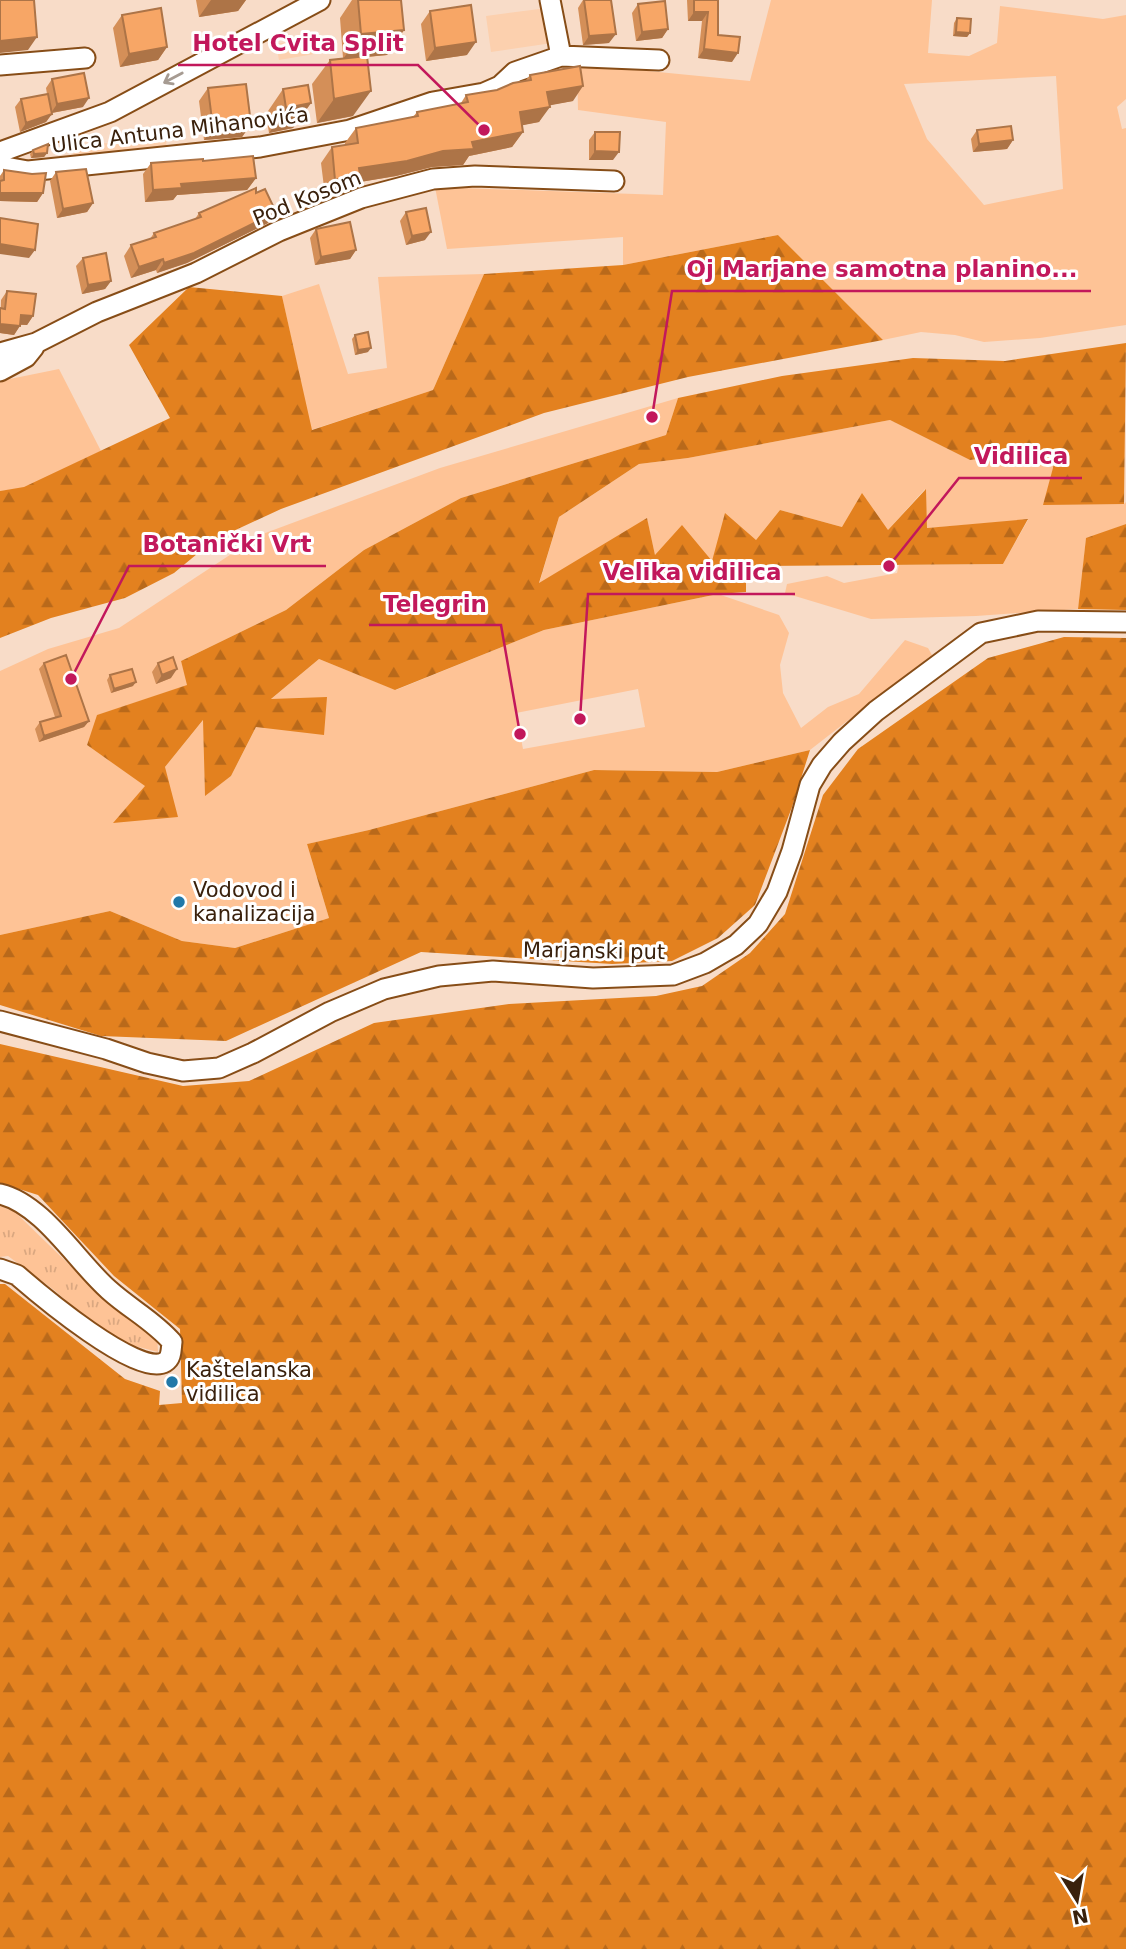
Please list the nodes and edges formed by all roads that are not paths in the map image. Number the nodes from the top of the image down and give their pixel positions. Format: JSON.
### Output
{"nodes":[{"id":1,"x":320,"y":0,"type":"edge"},
{"id":2,"x":550,"y":0,"type":"edge"},
{"id":3,"x":561,"y":56,"type":"junction"},
{"id":4,"x":85,"y":58,"type":"dead end"},
{"id":5,"x":659,"y":60,"type":"dead end"},
{"id":6,"x":0,"y":65,"type":"edge"},
{"id":7,"x":0,"y":152,"type":"edge"},
{"id":8,"x":0,"y":166,"type":"edge"},
{"id":9,"x":614,"y":181,"type":"dead end"},
{"id":10,"x":36,"y":343,"type":"junction"},
{"id":11,"x":0,"y":353,"type":"edge"},
{"id":12,"x":0,"y":371,"type":"edge"},
{"id":13,"x":1126,"y":622,"type":"edge"},
{"id":14,"x":0,"y":1021,"type":"edge"},
{"id":15,"x":0,"y":1194,"type":"edge"},
{"id":16,"x":0,"y":1269,"type":"edge"}],
"edges":[{"from":1,"to":7,"type":"street","name":"Ulica Antuna Mihanovića","one_way":true},
{"from":2,"to":3,"type":"street"},
{"from":3,"to":5,"type":"street","name":"Ulica Antuna Mihanovića"},
{"from":3,"to":8,"type":"street","name":"Ulica Antuna Mihanovića"},
{"from":4,"to":6,"type":"street"},
{"from":9,"to":10,"type":"street","name":"Pod Kosom"},
{"from":10,"to":11,"type":"street","name":"Pod Kosom"},
{"from":10,"to":12,"type":"street","name":"Pod Kosom"},
{"from":13,"to":14,"type":"street","name":"Marjanski put"},
{"from":15,"to":16,"type":"street"}]}
